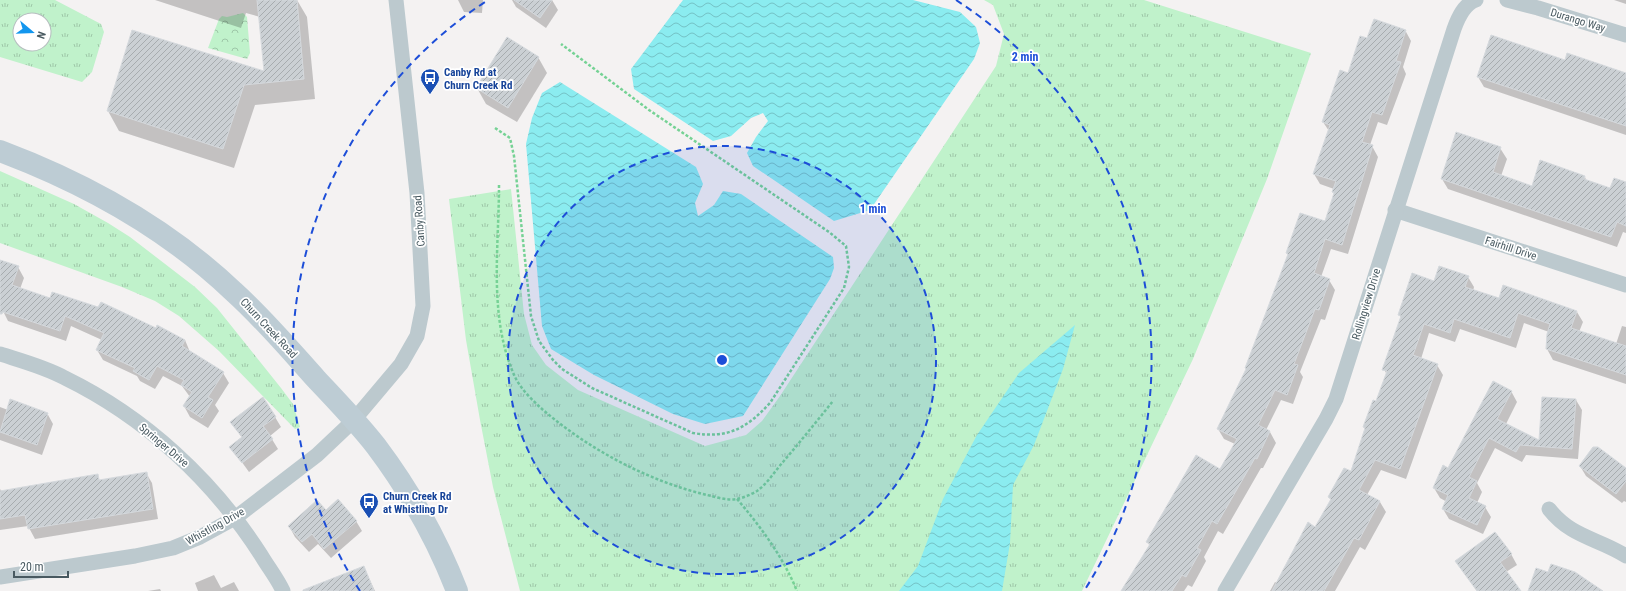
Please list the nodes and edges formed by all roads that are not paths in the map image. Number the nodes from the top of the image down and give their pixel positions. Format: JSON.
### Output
{"nodes":[{"id":1,"x":396,"y":0,"type":"edge"},
{"id":2,"x":1507,"y":0,"type":"edge"},
{"id":3,"x":1473,"y":1,"type":"edge"},
{"id":4,"x":1626,"y":35,"type":"edge"},
{"id":5,"x":0,"y":151,"type":"edge"},
{"id":6,"x":1395,"y":210,"type":"junction"},
{"id":7,"x":1626,"y":285,"type":"edge"},
{"id":8,"x":0,"y":354,"type":"edge"},
{"id":9,"x":354,"y":421,"type":"junction"},
{"id":10,"x":1549,"y":509,"type":"dead end"},
{"id":11,"x":235,"y":518,"type":"junction"},
{"id":12,"x":1626,"y":556,"type":"edge"},
{"id":13,"x":0,"y":577,"type":"edge"},
{"id":14,"x":283,"y":591,"type":"edge"},
{"id":15,"x":457,"y":591,"type":"edge"},
{"id":16,"x":1225,"y":591,"type":"edge"}],
"edges":[{"from":1,"to":9,"type":"street","name":"Canby Road"},
{"from":2,"to":4,"type":"street","name":"Durango Way"},
{"from":3,"to":6,"type":"street","name":"Rollingview Drive"},
{"from":5,"to":9,"type":"main road","name":"Churn Creek Road"},
{"from":6,"to":7,"type":"street","name":"Fairhill Drive"},
{"from":6,"to":16,"type":"street","name":"Rollingview Drive"},
{"from":8,"to":11,"type":"street","name":"Springer Drive"},
{"from":9,"to":11,"type":"street","name":"Whistling Drive"},
{"from":9,"to":15,"type":"main road","name":"Churn Creek Road"},
{"from":10,"to":12,"type":"street"},
{"from":11,"to":13,"type":"street","name":"Whistling Drive"},
{"from":11,"to":14,"type":"street","name":"Springer Drive"}]}
